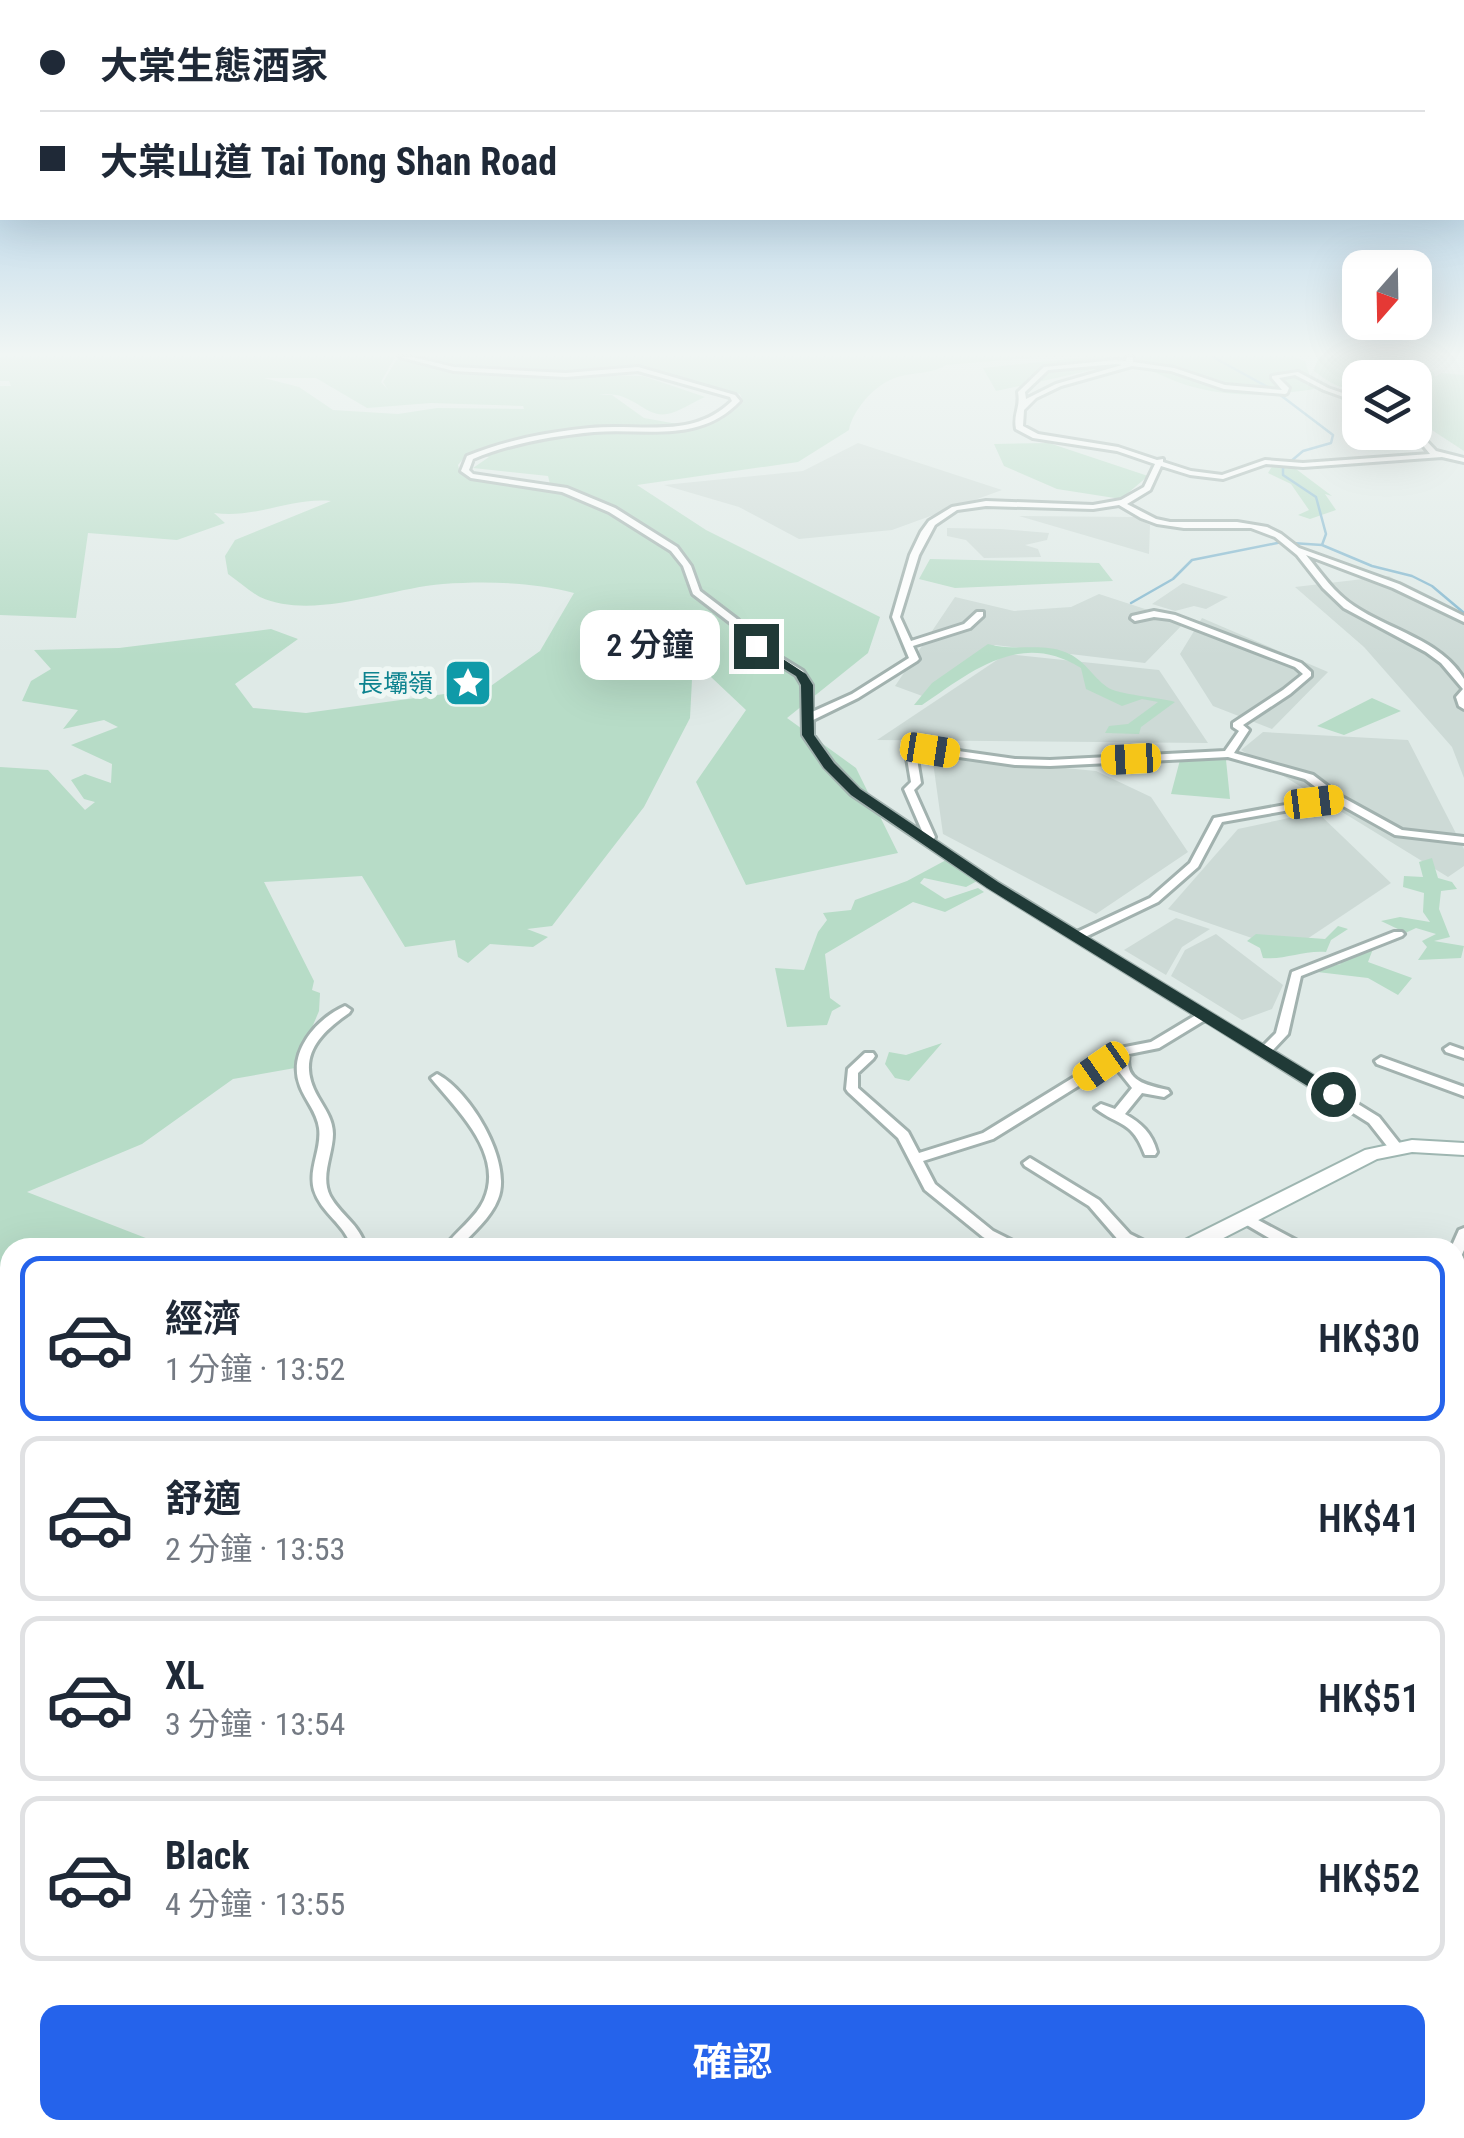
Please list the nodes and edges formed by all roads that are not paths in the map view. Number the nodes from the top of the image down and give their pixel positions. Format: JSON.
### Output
{"nodes":[{"id":1,"x":476,"y":457,"type":"edge"},
{"id":2,"x":1143,"y":457,"type":"edge"},
{"id":3,"x":1417,"y":457,"type":"edge"},
{"id":4,"x":1160,"y":461,"type":"junction"},
{"id":5,"x":1123,"y":505,"type":"junction"},
{"id":6,"x":1299,"y":550,"type":"junction"},
{"id":7,"x":980,"y":614,"type":"dead end"},
{"id":8,"x":1135,"y":618,"type":"dead end"},
{"id":9,"x":1464,"y":619,"type":"edge"},
{"id":10,"x":909,"y":644,"type":"junction"},
{"id":11,"x":1464,"y":690,"type":"edge"},
{"id":12,"x":1464,"y":706,"type":"edge"},
{"id":13,"x":808,"y":712,"type":"junction"},
{"id":14,"x":1228,"y":754,"type":"junction"},
{"id":15,"x":1338,"y":799,"type":"junction"},
{"id":16,"x":931,"y":840,"type":"junction"},
{"id":17,"x":1464,"y":840,"type":"edge"},
{"id":18,"x":1398,"y":934,"type":"dead end"},
{"id":19,"x":1078,"y":936,"type":"junction"},
{"id":20,"x":345,"y":1010,"type":"dead end"},
{"id":21,"x":1205,"y":1015,"type":"junction"},
{"id":22,"x":1450,"y":1049,"type":"dead end"},
{"id":23,"x":1264,"y":1052,"type":"junction"},
{"id":24,"x":1464,"y":1054,"type":"edge"},
{"id":25,"x":869,"y":1056,"type":"dead end"},
{"id":26,"x":1381,"y":1060,"type":"dead end"},
{"id":27,"x":1120,"y":1064,"type":"junction"},
{"id":28,"x":437,"y":1078,"type":"dead end"},
{"id":29,"x":1139,"y":1088,"type":"junction"},
{"id":30,"x":1464,"y":1092,"type":"edge"},
{"id":31,"x":1164,"y":1093,"type":"dead end"},
{"id":32,"x":1100,"y":1108,"type":"dead end"},
{"id":33,"x":1117,"y":1115,"type":"junction"},
{"id":34,"x":1396,"y":1148,"type":"junction"},
{"id":35,"x":1464,"y":1149,"type":"edge"},
{"id":36,"x":1150,"y":1152,"type":"dead end"},
{"id":37,"x":916,"y":1158,"type":"junction"},
{"id":38,"x":1030,"y":1162,"type":"dead end"},
{"id":39,"x":1245,"y":1218,"type":"junction"},
{"id":40,"x":355,"y":1238,"type":"edge"},
{"id":41,"x":459,"y":1238,"type":"edge"},
{"id":42,"x":995,"y":1238,"type":"edge"},
{"id":43,"x":1126,"y":1238,"type":"edge"},
{"id":44,"x":1206,"y":1238,"type":"edge"},
{"id":45,"x":1280,"y":1238,"type":"edge"}],
"edges":[{"from":1,"to":13,"type":"street"},
{"from":2,"to":4,"type":"street"},
{"from":3,"to":4,"type":"street"},
{"from":4,"to":5,"type":"street"},
{"from":5,"to":6,"type":"street"},
{"from":5,"to":10,"type":"street"},
{"from":6,"to":9,"type":"street"},
{"from":6,"to":11,"type":"street"},
{"from":7,"to":10,"type":"street"},
{"from":8,"to":14,"type":"street"},
{"from":10,"to":13,"type":"street"},
{"from":11,"to":12,"type":"street"},
{"from":13,"to":16,"type":"street"},
{"from":14,"to":15,"type":"street"},
{"from":14,"to":16,"type":"street"},
{"from":15,"to":17,"type":"street"},
{"from":15,"to":19,"type":"street"},
{"from":16,"to":19,"type":"street"},
{"from":18,"to":23,"type":"street"},
{"from":19,"to":21,"type":"street"},
{"from":20,"to":40,"type":"street"},
{"from":21,"to":23,"type":"street"},
{"from":21,"to":27,"type":"street"},
{"from":22,"to":24,"type":"street"},
{"from":23,"to":34,"type":"street"},
{"from":25,"to":37,"type":"street"},
{"from":26,"to":30,"type":"street"},
{"from":27,"to":29,"type":"street"},
{"from":27,"to":37,"type":"street"},
{"from":28,"to":41,"type":"street"},
{"from":29,"to":31,"type":"street"},
{"from":29,"to":33,"type":"street"},
{"from":32,"to":33,"type":"street"},
{"from":33,"to":36,"type":"street"},
{"from":34,"to":35,"type":"street"},
{"from":34,"to":39,"type":"street"},
{"from":37,"to":42,"type":"street"},
{"from":38,"to":43,"type":"street"},
{"from":39,"to":44,"type":"street"},
{"from":39,"to":45,"type":"street"}]}
